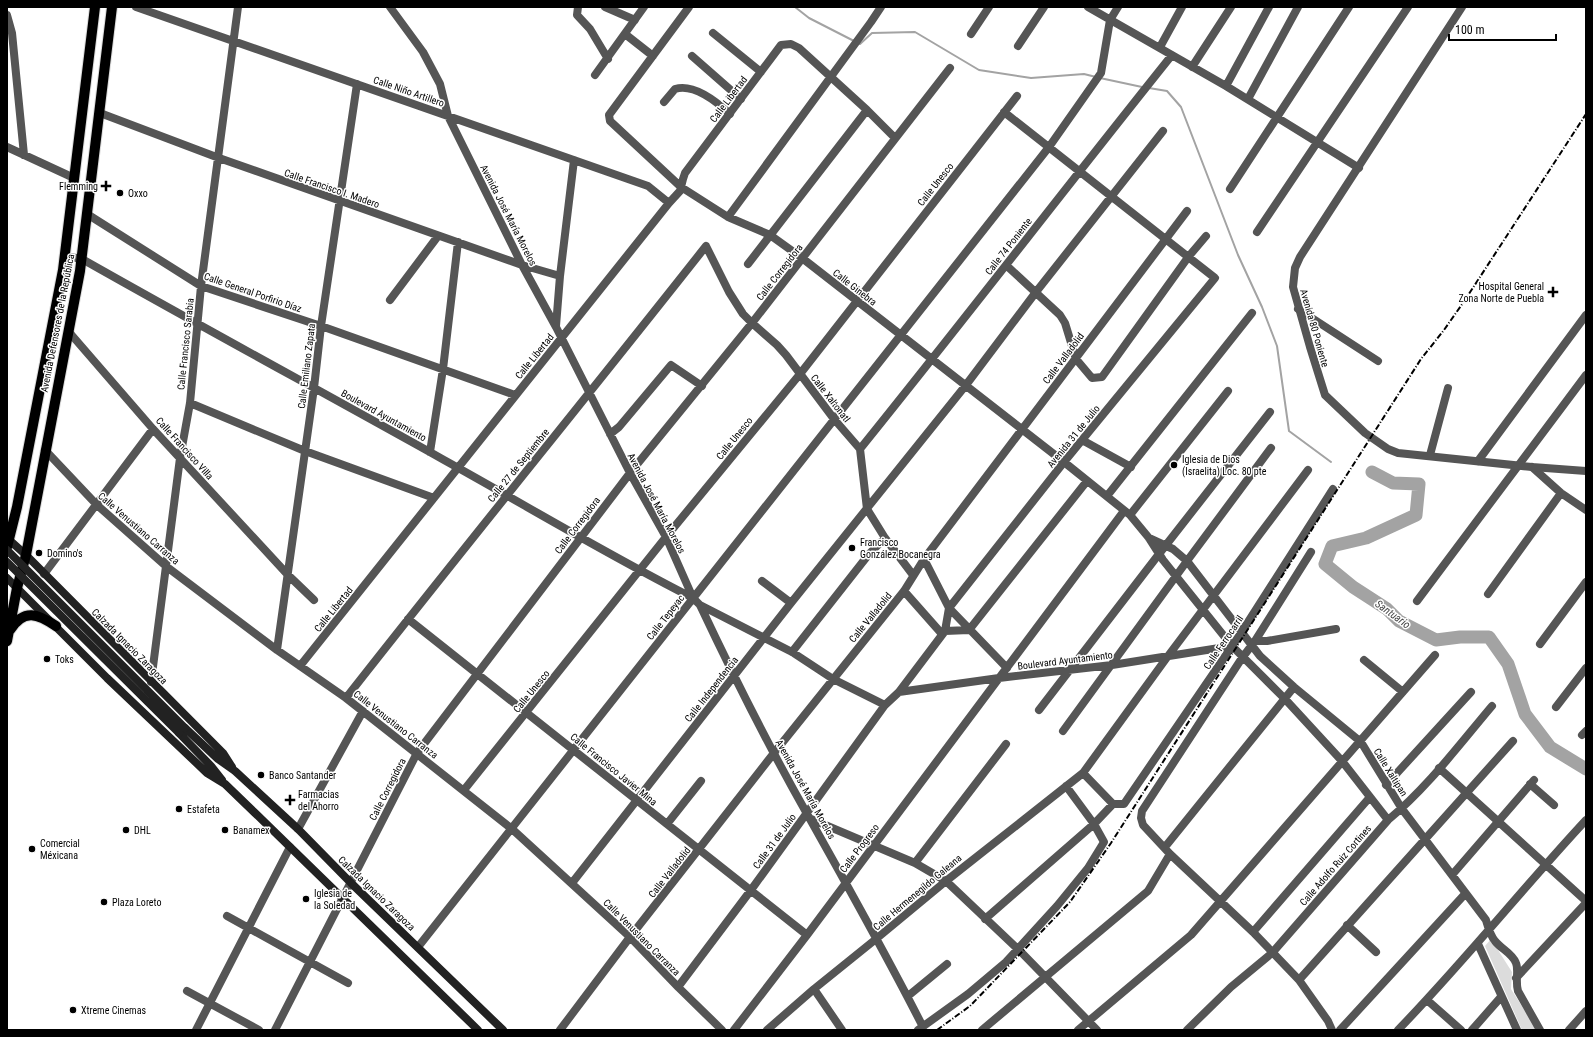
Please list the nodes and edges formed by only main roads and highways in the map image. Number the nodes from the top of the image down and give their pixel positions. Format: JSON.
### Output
{"nodes":[{"id":1,"x":95,"y":7,"type":"edge"},
{"id":2,"x":112,"y":7,"type":"edge"},
{"id":3,"x":18,"y":507,"type":"junction"},
{"id":4,"x":7,"y":515,"type":"edge"},
{"id":5,"x":7,"y":544,"type":"edge"},
{"id":6,"x":26,"y":555,"type":"junction"},
{"id":7,"x":7,"y":562,"type":"edge"},
{"id":8,"x":7,"y":578,"type":"edge"},
{"id":9,"x":17,"y":588,"type":"junction"},
{"id":10,"x":56,"y":626,"type":"junction"},
{"id":11,"x":99,"y":630,"type":"junction"},
{"id":12,"x":8,"y":636,"type":"edge"},
{"id":13,"x":78,"y":649,"type":"junction"},
{"id":14,"x":182,"y":730,"type":"junction"},
{"id":15,"x":235,"y":771,"type":"junction"},
{"id":16,"x":225,"y":784,"type":"junction"},
{"id":17,"x":478,"y":1030,"type":"edge"},
{"id":18,"x":503,"y":1030,"type":"edge"}],
"edges":[{"from":1,"to":3,"type":"main road","name":"Avenida Defensores de la República"},
{"from":2,"to":6,"type":"main road","name":"Avenida Defensores de la República"},
{"from":3,"to":4,"type":"main road"},
{"from":3,"to":5,"type":"main road","name":"Avenida Defensores de la República"},
{"from":5,"to":6,"type":"main road","name":"Calzada Ignacio Zaragoza"},
{"from":5,"to":14,"type":"main road","name":"Calzada Ignacio Zaragoza","bridge":true},
{"from":6,"to":9,"type":"main road","name":"Avenida Defensores de la República"},
{"from":6,"to":11,"type":"main road","name":"Calzada Ignacio Zaragoza"},
{"from":7,"to":14,"type":"main road","name":"Calzada Ignacio Zaragoza","bridge":true},
{"from":8,"to":9,"type":"main road","name":"Calzada Ignacio Zaragoza"},
{"from":9,"to":10,"type":"main road","name":"Calzada Ignacio Zaragoza"},
{"from":9,"to":12,"type":"main road","name":"Avenida Defensores de la República"},
{"from":10,"to":12,"type":"main road"},
{"from":10,"to":13,"type":"main road","name":"Calzada Ignacio Zaragoza"},
{"from":11,"to":13,"type":"main road"},
{"from":11,"to":15,"type":"main road","name":"Calzada Ignacio Zaragoza"},
{"from":13,"to":16,"type":"main road","name":"Calzada Ignacio Zaragoza"},
{"from":14,"to":15,"type":"main road","name":"Calzada Ignacio Zaragoza"},
{"from":14,"to":16,"type":"main road","name":"Calzada Ignacio Zaragoza"},
{"from":15,"to":18,"type":"main road","name":"Calzada Ignacio Zaragoza"},
{"from":16,"to":17,"type":"main road","name":"Calzada Ignacio Zaragoza"}]}
